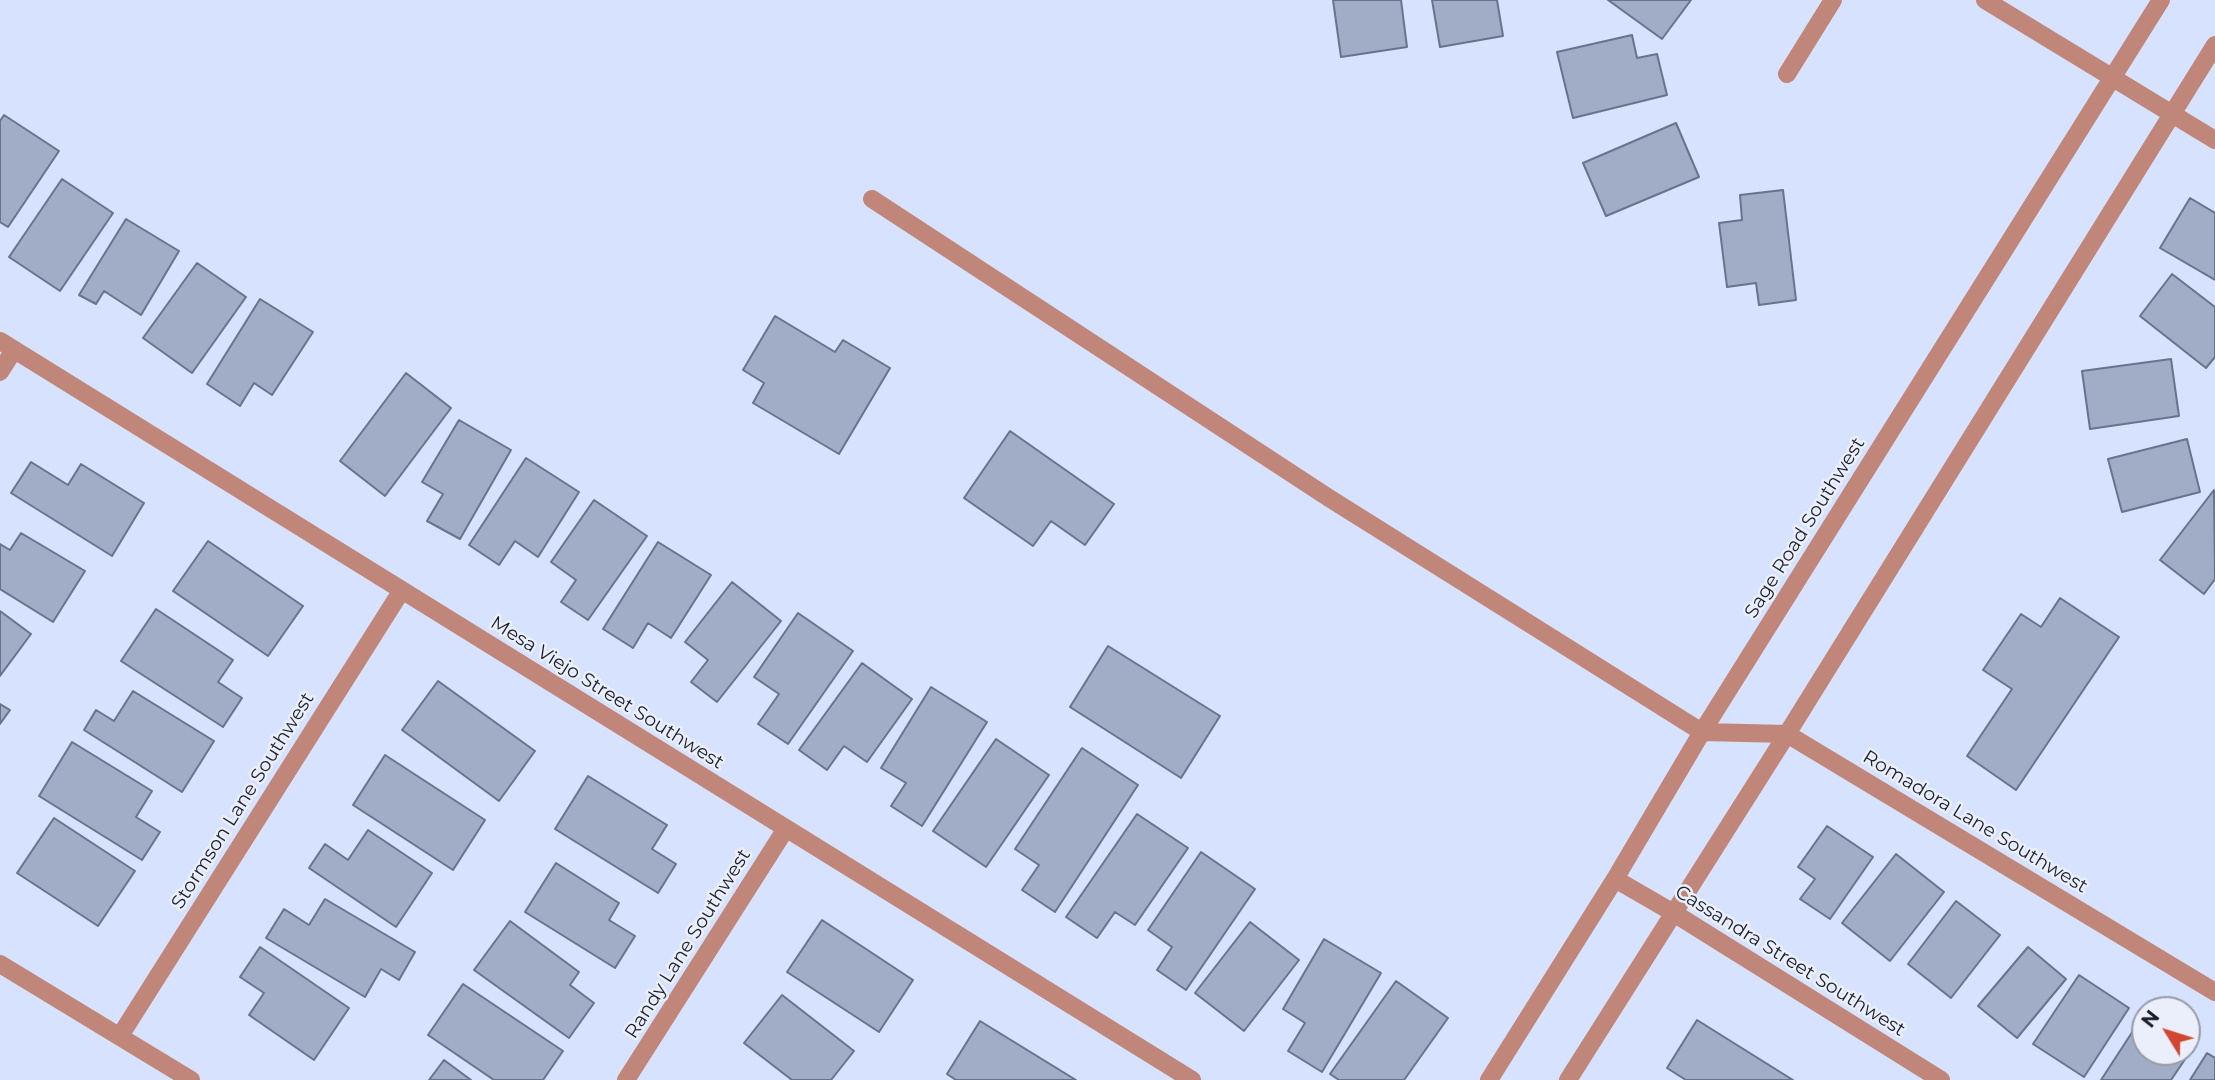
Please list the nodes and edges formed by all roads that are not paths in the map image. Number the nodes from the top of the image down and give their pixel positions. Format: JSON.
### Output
{"nodes":[{"id":1,"x":1833,"y":0,"type":"edge"},
{"id":2,"x":1985,"y":0,"type":"edge"},
{"id":3,"x":2161,"y":0,"type":"edge"},
{"id":4,"x":2215,"y":45,"type":"edge"},
{"id":5,"x":1787,"y":74,"type":"dead end"},
{"id":6,"x":2113,"y":76,"type":"junction"},
{"id":7,"x":2173,"y":113,"type":"junction"},
{"id":8,"x":2215,"y":140,"type":"edge"},
{"id":9,"x":872,"y":199,"type":"dead end"},
{"id":10,"x":7,"y":345,"type":"edge"},
{"id":11,"x":0,"y":372,"type":"edge"},
{"id":12,"x":402,"y":590,"type":"junction"},
{"id":13,"x":1702,"y":732,"type":"junction"},
{"id":14,"x":1787,"y":733,"type":"junction"},
{"id":15,"x":785,"y":830,"type":"junction"},
{"id":16,"x":1615,"y":879,"type":"junction"},
{"id":17,"x":1672,"y":912,"type":"junction"},
{"id":18,"x":0,"y":964,"type":"edge"},
{"id":19,"x":2215,"y":992,"type":"edge"},
{"id":20,"x":120,"y":1036,"type":"junction"},
{"id":21,"x":1916,"y":1064,"type":"junction"},
{"id":22,"x":1173,"y":1075,"type":"edge"},
{"id":23,"x":191,"y":1080,"type":"edge"},
{"id":24,"x":626,"y":1080,"type":"edge"},
{"id":25,"x":1192,"y":1080,"type":"edge"},
{"id":26,"x":1489,"y":1080,"type":"edge"},
{"id":27,"x":1567,"y":1080,"type":"edge"},
{"id":28,"x":1906,"y":1080,"type":"edge"},
{"id":29,"x":1941,"y":1080,"type":"edge"}],
"edges":[{"from":1,"to":5,"type":"street"},
{"from":2,"to":6,"type":"street"},
{"from":3,"to":6,"type":"street","name":"Sage Road Southwest"},
{"from":4,"to":7,"type":"street"},
{"from":6,"to":7,"type":"street"},
{"from":6,"to":13,"type":"street","name":"Sage Road Southwest"},
{"from":7,"to":8,"type":"street"},
{"from":7,"to":14,"type":"street"},
{"from":9,"to":13,"type":"street"},
{"from":10,"to":11,"type":"street"},
{"from":10,"to":12,"type":"street","name":"Mesa Viejo Street Southwest"},
{"from":12,"to":15,"type":"street","name":"Mesa Viejo Street Southwest"},
{"from":12,"to":20,"type":"street","name":"Stormson Lane Southwest"},
{"from":13,"to":14,"type":"street"},
{"from":13,"to":16,"type":"street","name":"Sage Road Southwest"},
{"from":14,"to":17,"type":"street"},
{"from":14,"to":19,"type":"street","name":"Romadora Lane Southwest"},
{"from":15,"to":22,"type":"street","name":"Mesa Viejo Street Southwest"},
{"from":15,"to":24,"type":"street","name":"Randy Lane Southwest"},
{"from":16,"to":17,"type":"street","name":"Cassandra Street Southwest"},
{"from":16,"to":26,"type":"street","name":"Sage Road Southwest"},
{"from":17,"to":21,"type":"street","name":"Cassandra Street Southwest"},
{"from":17,"to":27,"type":"street"},
{"from":18,"to":20,"type":"street"},
{"from":20,"to":23,"type":"street"},
{"from":21,"to":28,"type":"street"},
{"from":21,"to":29,"type":"street","name":"Cassandra Street Southwest"},
{"from":22,"to":25,"type":"street","name":"Mesa Viejo Street Southwest"}]}
